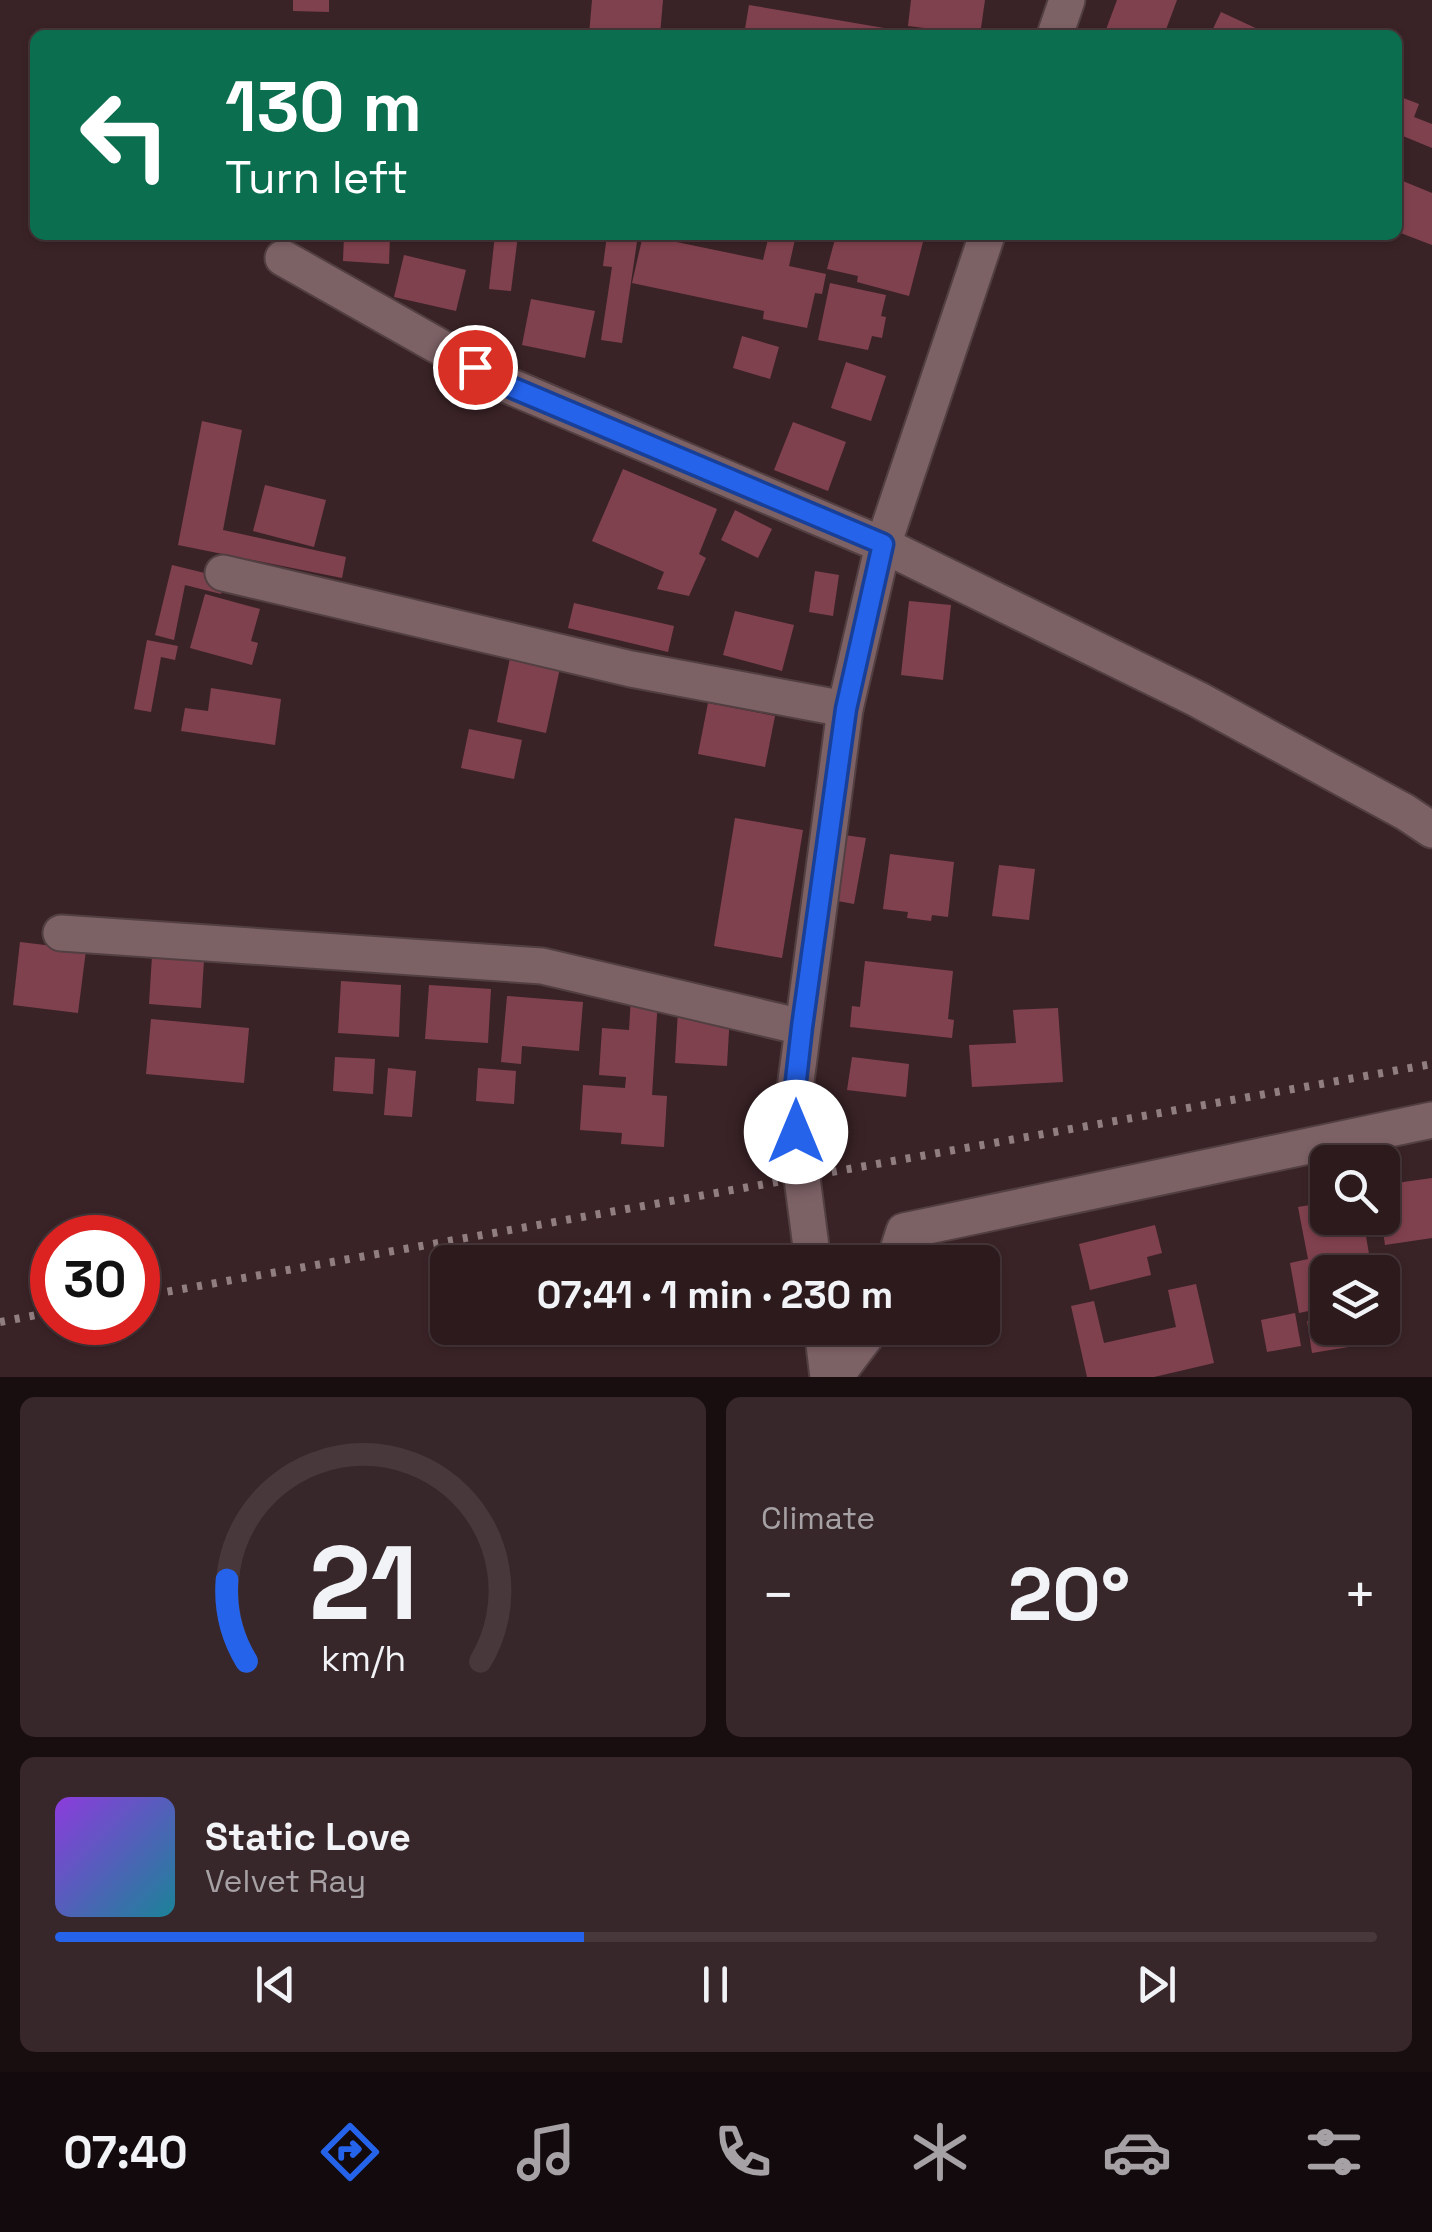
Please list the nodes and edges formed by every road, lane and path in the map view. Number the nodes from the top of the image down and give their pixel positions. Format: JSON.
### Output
{"nodes":[{"id":1,"x":1067,"y":0,"type":"edge"},
{"id":2,"x":1057,"y":30,"type":"edge"},
{"id":3,"x":986,"y":240,"type":"edge"},
{"id":4,"x":284,"y":258,"type":"dead end"},
{"id":5,"x":883,"y":544,"type":"junction"},
{"id":6,"x":223,"y":573,"type":"dead end"},
{"id":7,"x":846,"y":709,"type":"junction"},
{"id":8,"x":1432,"y":830,"type":"edge"},
{"id":9,"x":61,"y":933,"type":"dead end"},
{"id":10,"x":802,"y":1027,"type":"junction"},
{"id":11,"x":1432,"y":1120,"type":"edge"},
{"id":12,"x":811,"y":1245,"type":"edge"},
{"id":13,"x":899,"y":1245,"type":"edge"},
{"id":14,"x":825,"y":1345,"type":"edge"},
{"id":15,"x":858,"y":1345,"type":"edge"},
{"id":16,"x":831,"y":1377,"type":"edge"}],
"edges":[{"from":1,"to":2,"type":"street"},
{"from":3,"to":5,"type":"street"},
{"from":4,"to":5,"type":"street"},
{"from":5,"to":7,"type":"street"},
{"from":5,"to":8,"type":"street"},
{"from":6,"to":7,"type":"street"},
{"from":7,"to":10,"type":"street"},
{"from":9,"to":10,"type":"street"},
{"from":10,"to":12,"type":"street"},
{"from":11,"to":13,"type":"street"},
{"from":14,"to":16,"type":"street"},
{"from":15,"to":16,"type":"street"}]}
